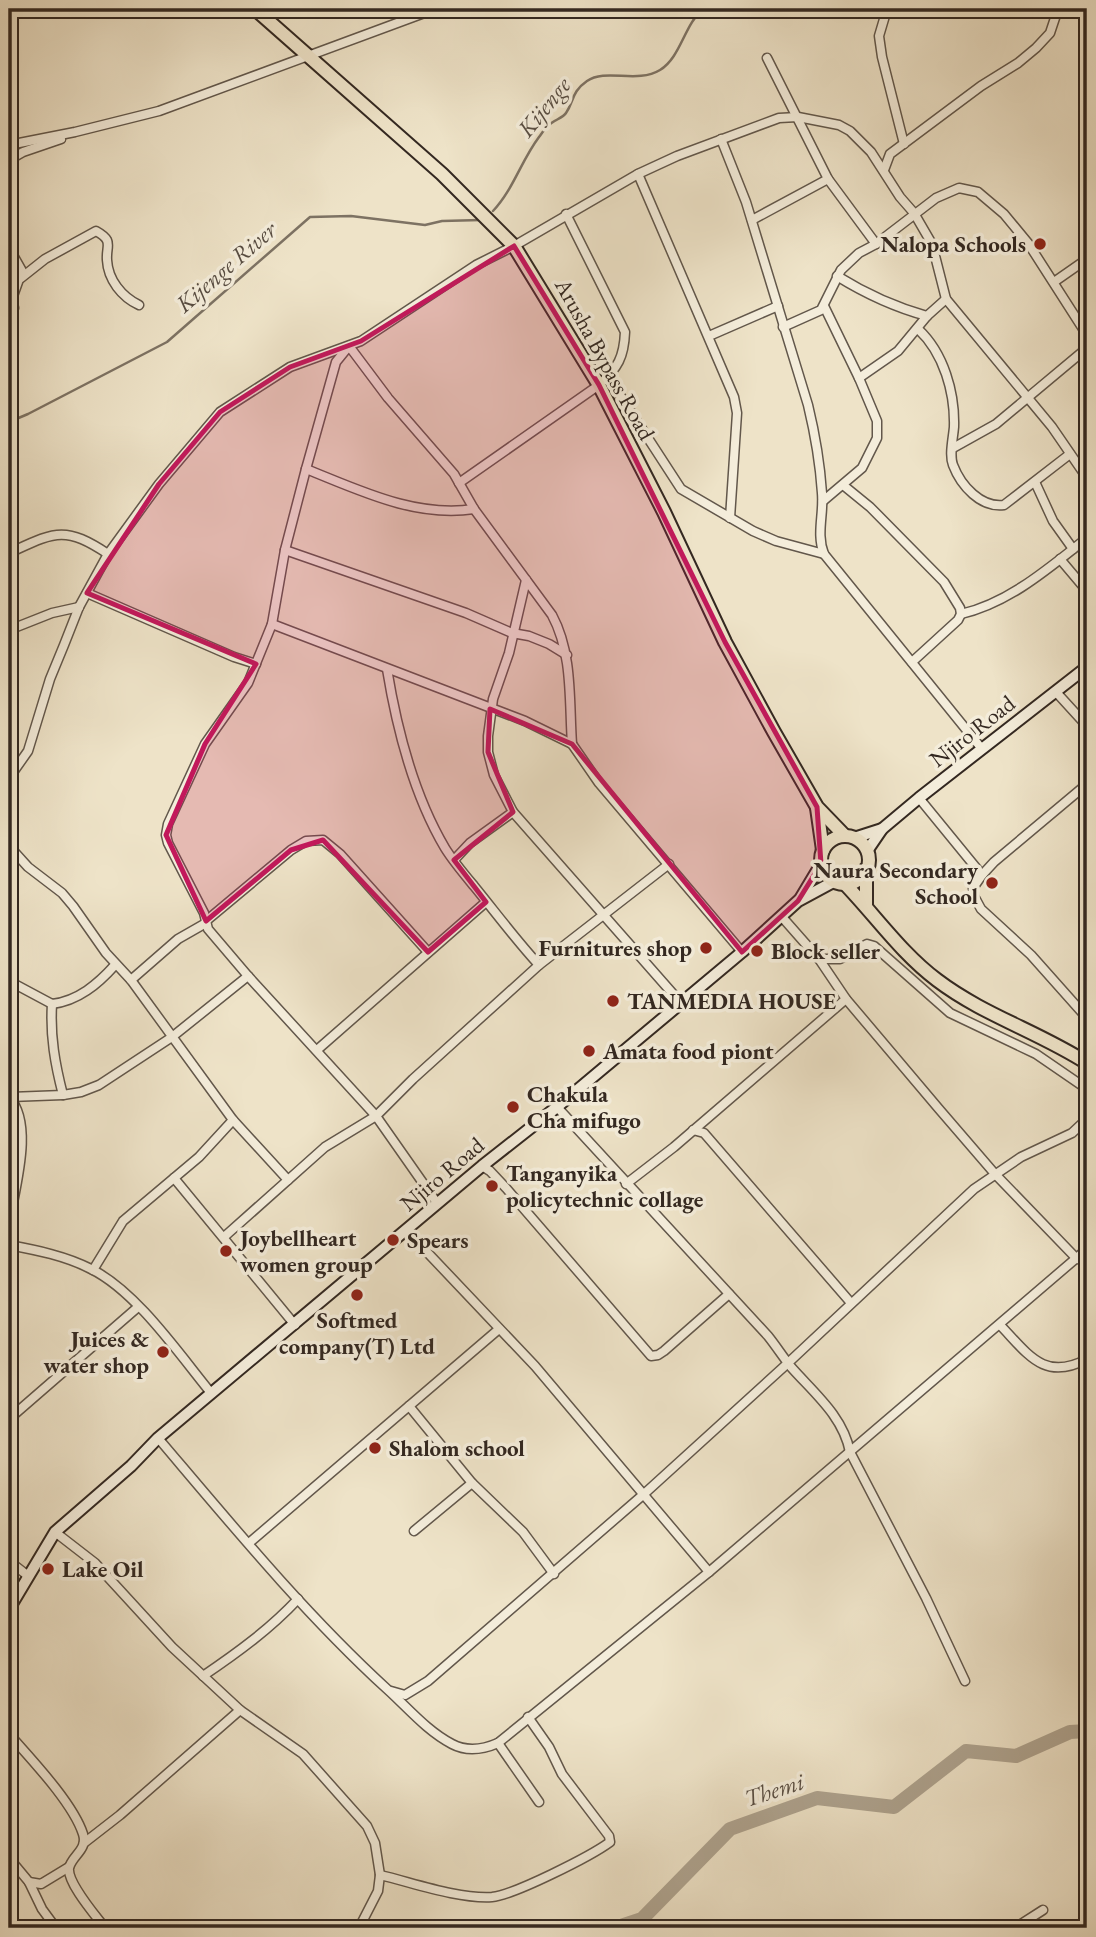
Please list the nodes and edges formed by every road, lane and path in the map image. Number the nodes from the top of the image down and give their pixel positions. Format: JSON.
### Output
{"nodes":[{"id":1,"x":255,"y":9,"type":"edge"},
{"id":2,"x":435,"y":9,"type":"edge"},
{"id":3,"x":887,"y":9,"type":"edge"},
{"id":4,"x":1058,"y":9,"type":"edge"},
{"id":5,"x":309,"y":55,"type":"junction"},
{"id":6,"x":767,"y":58,"type":"dead end"},
{"id":7,"x":798,"y":117,"type":"junction"},
{"id":8,"x":75,"y":132,"type":"junction"},
{"id":9,"x":721,"y":139,"type":"junction"},
{"id":10,"x":904,"y":144,"type":"junction"},
{"id":11,"x":9,"y":145,"type":"edge"},
{"id":12,"x":871,"y":152,"type":"junction"},
{"id":13,"x":890,"y":154,"type":"junction"},
{"id":14,"x":9,"y":160,"type":"edge"},
{"id":15,"x":884,"y":170,"type":"junction"},
{"id":16,"x":638,"y":174,"type":"junction"},
{"id":17,"x":828,"y":179,"type":"junction"},
{"id":18,"x":914,"y":213,"type":"junction"},
{"id":19,"x":566,"y":214,"type":"junction"},
{"id":20,"x":752,"y":220,"type":"junction"},
{"id":21,"x":876,"y":244,"type":"junction"},
{"id":22,"x":514,"y":246,"type":"junction"},
{"id":23,"x":9,"y":247,"type":"edge"},
{"id":24,"x":1087,"y":259,"type":"edge"},
{"id":25,"x":837,"y":276,"type":"junction"},
{"id":26,"x":21,"y":278,"type":"junction"},
{"id":27,"x":1054,"y":282,"type":"junction"},
{"id":28,"x":946,"y":299,"type":"junction"},
{"id":29,"x":139,"y":305,"type":"dead end"},
{"id":30,"x":778,"y":306,"type":"junction"},
{"id":31,"x":824,"y":306,"type":"junction"},
{"id":32,"x":15,"y":308,"type":"dead end"},
{"id":33,"x":927,"y":316,"type":"junction"},
{"id":34,"x":783,"y":327,"type":"junction"},
{"id":35,"x":918,"y":329,"type":"junction"},
{"id":36,"x":1087,"y":335,"type":"edge"},
{"id":37,"x":709,"y":336,"type":"junction"},
{"id":38,"x":349,"y":346,"type":"junction"},
{"id":39,"x":1087,"y":348,"type":"edge"},
{"id":40,"x":850,"y":360,"type":"junction"},
{"id":41,"x":873,"y":369,"type":"junction"},
{"id":42,"x":611,"y":374,"type":"junction"},
{"id":43,"x":859,"y":379,"type":"junction"},
{"id":44,"x":599,"y":384,"type":"junction"},
{"id":45,"x":1028,"y":397,"type":"junction"},
{"id":46,"x":953,"y":448,"type":"junction"},
{"id":47,"x":1070,"y":454,"type":"junction"},
{"id":48,"x":306,"y":468,"type":"junction"},
{"id":49,"x":1087,"y":478,"type":"edge"},
{"id":50,"x":460,"y":482,"type":"junction"},
{"id":51,"x":1035,"y":482,"type":"junction"},
{"id":52,"x":843,"y":485,"type":"junction"},
{"id":53,"x":823,"y":502,"type":"junction"},
{"id":54,"x":474,"y":509,"type":"junction"},
{"id":55,"x":730,"y":518,"type":"junction"},
{"id":56,"x":1087,"y":538,"type":"edge"},
{"id":57,"x":1073,"y":549,"type":"junction"},
{"id":58,"x":285,"y":550,"type":"junction"},
{"id":59,"x":9,"y":552,"type":"edge"},
{"id":60,"x":108,"y":554,"type":"junction"},
{"id":61,"x":824,"y":554,"type":"junction"},
{"id":62,"x":1059,"y":559,"type":"junction"},
{"id":63,"x":526,"y":580,"type":"junction"},
{"id":64,"x":1087,"y":591,"type":"edge"},
{"id":65,"x":88,"y":593,"type":"junction"},
{"id":66,"x":79,"y":607,"type":"junction"},
{"id":67,"x":961,"y":614,"type":"junction"},
{"id":68,"x":272,"y":624,"type":"junction"},
{"id":69,"x":9,"y":630,"type":"edge"},
{"id":70,"x":512,"y":634,"type":"junction"},
{"id":71,"x":567,"y":655,"type":"junction"},
{"id":72,"x":912,"y":662,"type":"junction"},
{"id":73,"x":256,"y":664,"type":"junction"},
{"id":74,"x":1087,"y":667,"type":"edge"},
{"id":75,"x":387,"y":669,"type":"junction"},
{"id":76,"x":1056,"y":692,"type":"junction"},
{"id":77,"x":490,"y":709,"type":"junction"},
{"id":78,"x":1087,"y":726,"type":"edge"},
{"id":79,"x":572,"y":744,"type":"junction"},
{"id":80,"x":982,"y":749,"type":"junction"},
{"id":81,"x":9,"y":778,"type":"edge"},
{"id":82,"x":1087,"y":784,"type":"edge"},
{"id":83,"x":919,"y":798,"type":"junction"},
{"id":84,"x":817,"y":807,"type":"junction"},
{"id":85,"x":513,"y":811,"type":"junction"},
{"id":86,"x":882,"y":829,"type":"junction"},
{"id":87,"x":849,"y":837,"type":"junction"},
{"id":88,"x":9,"y":846,"type":"edge"},
{"id":89,"x":866,"y":851,"type":"junction"},
{"id":90,"x":822,"y":857,"type":"junction"},
{"id":91,"x":454,"y":860,"type":"junction"},
{"id":92,"x":669,"y":864,"type":"junction"},
{"id":93,"x":866,"y":869,"type":"junction"},
{"id":94,"x":982,"y":875,"type":"junction"},
{"id":95,"x":840,"y":882,"type":"junction"},
{"id":96,"x":798,"y":901,"type":"junction"},
{"id":97,"x":486,"y":902,"type":"junction"},
{"id":98,"x":866,"y":906,"type":"junction"},
{"id":99,"x":603,"y":914,"type":"junction"},
{"id":100,"x":782,"y":917,"type":"junction"},
{"id":101,"x":206,"y":922,"type":"junction"},
{"id":102,"x":428,"y":952,"type":"junction"},
{"id":103,"x":742,"y":952,"type":"junction"},
{"id":104,"x":820,"y":959,"type":"junction"},
{"id":105,"x":115,"y":965,"type":"junction"},
{"id":106,"x":539,"y":965,"type":"junction"},
{"id":107,"x":248,"y":976,"type":"junction"},
{"id":108,"x":131,"y":980,"type":"junction"},
{"id":109,"x":9,"y":981,"type":"edge"},
{"id":110,"x":846,"y":999,"type":"junction"},
{"id":111,"x":681,"y":1003,"type":"junction"},
{"id":112,"x":52,"y":1004,"type":"junction"},
{"id":113,"x":1087,"y":1018,"type":"edge"},
{"id":114,"x":172,"y":1037,"type":"junction"},
{"id":115,"x":317,"y":1051,"type":"junction"},
{"id":116,"x":1087,"y":1063,"type":"edge"},
{"id":117,"x":1087,"y":1089,"type":"edge"},
{"id":118,"x":63,"y":1095,"type":"junction"},
{"id":119,"x":9,"y":1097,"type":"edge"},
{"id":120,"x":557,"y":1107,"type":"junction"},
{"id":121,"x":376,"y":1116,"type":"junction"},
{"id":122,"x":1087,"y":1119,"type":"edge"},
{"id":123,"x":233,"y":1120,"type":"junction"},
{"id":124,"x":693,"y":1130,"type":"junction"},
{"id":125,"x":482,"y":1166,"type":"junction"},
{"id":126,"x":995,"y":1174,"type":"junction"},
{"id":127,"x":13,"y":1178,"type":"edge"},
{"id":128,"x":174,"y":1178,"type":"junction"},
{"id":129,"x":288,"y":1180,"type":"junction"},
{"id":130,"x":626,"y":1184,"type":"junction"},
{"id":131,"x":437,"y":1203,"type":"junction"},
{"id":132,"x":9,"y":1224,"type":"edge"},
{"id":133,"x":407,"y":1231,"type":"junction"},
{"id":134,"x":224,"y":1237,"type":"junction"},
{"id":135,"x":9,"y":1245,"type":"edge"},
{"id":136,"x":1087,"y":1249,"type":"edge"},
{"id":137,"x":1077,"y":1259,"type":"junction"},
{"id":138,"x":93,"y":1270,"type":"junction"},
{"id":139,"x":729,"y":1294,"type":"junction"},
{"id":140,"x":851,"y":1303,"type":"junction"},
{"id":141,"x":138,"y":1307,"type":"junction"},
{"id":142,"x":295,"y":1325,"type":"junction"},
{"id":143,"x":1000,"y":1325,"type":"junction"},
{"id":144,"x":499,"y":1329,"type":"junction"},
{"id":145,"x":1087,"y":1359,"type":"edge"},
{"id":146,"x":788,"y":1363,"type":"junction"},
{"id":147,"x":211,"y":1393,"type":"junction"},
{"id":148,"x":409,"y":1406,"type":"junction"},
{"id":149,"x":9,"y":1419,"type":"edge"},
{"id":150,"x":158,"y":1438,"type":"junction"},
{"id":151,"x":850,"y":1452,"type":"junction"},
{"id":152,"x":472,"y":1483,"type":"junction"},
{"id":153,"x":644,"y":1494,"type":"junction"},
{"id":154,"x":414,"y":1531,"type":"dead end"},
{"id":155,"x":55,"y":1532,"type":"junction"},
{"id":156,"x":249,"y":1543,"type":"junction"},
{"id":157,"x":9,"y":1561,"type":"edge"},
{"id":158,"x":709,"y":1572,"type":"junction"},
{"id":159,"x":554,"y":1574,"type":"junction"},
{"id":160,"x":27,"y":1575,"type":"junction"},
{"id":161,"x":298,"y":1599,"type":"junction"},
{"id":162,"x":9,"y":1609,"type":"edge"},
{"id":163,"x":203,"y":1676,"type":"junction"},
{"id":164,"x":965,"y":1681,"type":"dead end"},
{"id":165,"x":389,"y":1690,"type":"junction"},
{"id":166,"x":240,"y":1710,"type":"junction"},
{"id":167,"x":528,"y":1717,"type":"junction"},
{"id":168,"x":9,"y":1734,"type":"edge"},
{"id":169,"x":498,"y":1743,"type":"junction"},
{"id":170,"x":540,"y":1802,"type":"dead end"},
{"id":171,"x":84,"y":1843,"type":"junction"},
{"id":172,"x":9,"y":1858,"type":"edge"},
{"id":173,"x":69,"y":1867,"type":"junction"},
{"id":174,"x":380,"y":1875,"type":"junction"},
{"id":175,"x":29,"y":1882,"type":"junction"},
{"id":176,"x":1043,"y":1910,"type":"dead end"},
{"id":177,"x":56,"y":1928,"type":"edge"},
{"id":178,"x":104,"y":1928,"type":"edge"},
{"id":179,"x":359,"y":1928,"type":"edge"},
{"id":180,"x":1016,"y":1928,"type":"edge"}],
"edges":[{"from":1,"to":5,"type":"main road","name":"Arusha Bypass Road"},
{"from":2,"to":5,"type":"street"},
{"from":3,"to":10,"type":"street"},
{"from":4,"to":10,"type":"street"},
{"from":5,"to":8,"type":"street"},
{"from":5,"to":22,"type":"main road","name":"Arusha Bypass Road"},
{"from":6,"to":7,"type":"street"},
{"from":7,"to":9,"type":"street"},
{"from":7,"to":12,"type":"street"},
{"from":7,"to":17,"type":"street"},
{"from":8,"to":11,"type":"street"},
{"from":8,"to":14,"type":"street"},
{"from":9,"to":16,"type":"street"},
{"from":9,"to":20,"type":"street"},
{"from":10,"to":13,"type":"street"},
{"from":12,"to":13,"type":"street"},
{"from":12,"to":15,"type":"street"},
{"from":13,"to":15,"type":"street"},
{"from":15,"to":18,"type":"street"},
{"from":16,"to":19,"type":"street"},
{"from":16,"to":37,"type":"street"},
{"from":17,"to":20,"type":"street"},
{"from":17,"to":21,"type":"street"},
{"from":18,"to":21,"type":"street"},
{"from":18,"to":27,"type":"street"},
{"from":18,"to":28,"type":"street"},
{"from":19,"to":22,"type":"street"},
{"from":19,"to":42,"type":"street"},
{"from":20,"to":30,"type":"street"},
{"from":21,"to":25,"type":"street"},
{"from":22,"to":38,"type":"street"},
{"from":22,"to":44,"type":"main road","name":"Arusha Bypass Road"},
{"from":23,"to":26,"type":"street"},
{"from":24,"to":27,"type":"street"},
{"from":25,"to":31,"type":"street"},
{"from":25,"to":33,"type":"street"},
{"from":26,"to":29,"type":"street"},
{"from":26,"to":32,"type":"street"},
{"from":27,"to":36,"type":"street"},
{"from":28,"to":33,"type":"street"},
{"from":28,"to":45,"type":"street"},
{"from":30,"to":34,"type":"street"},
{"from":30,"to":37,"type":"street"},
{"from":31,"to":34,"type":"street"},
{"from":31,"to":40,"type":"street"},
{"from":33,"to":35,"type":"street"},
{"from":34,"to":53,"type":"street"},
{"from":35,"to":41,"type":"street"},
{"from":35,"to":46,"type":"street"},
{"from":37,"to":55,"type":"street"},
{"from":38,"to":48,"type":"street"},
{"from":38,"to":50,"type":"street"},
{"from":38,"to":60,"type":"street"},
{"from":39,"to":45,"type":"street"},
{"from":40,"to":41,"type":"street"},
{"from":40,"to":43,"type":"street"},
{"from":41,"to":43,"type":"street"},
{"from":42,"to":44,"type":"street"},
{"from":42,"to":55,"type":"street"},
{"from":43,"to":52,"type":"street"},
{"from":44,"to":50,"type":"street"},
{"from":44,"to":84,"type":"main road","name":"Arusha Bypass Road"},
{"from":45,"to":46,"type":"street"},
{"from":45,"to":47,"type":"street"},
{"from":46,"to":51,"type":"street"},
{"from":47,"to":49,"type":"street"},
{"from":47,"to":51,"type":"street"},
{"from":48,"to":54,"type":"street"},
{"from":48,"to":58,"type":"street"},
{"from":50,"to":54,"type":"street"},
{"from":51,"to":57,"type":"street"},
{"from":52,"to":53,"type":"street"},
{"from":52,"to":67,"type":"street"},
{"from":53,"to":61,"type":"street"},
{"from":54,"to":63,"type":"street"},
{"from":55,"to":61,"type":"street"},
{"from":56,"to":57,"type":"street"},
{"from":57,"to":62,"type":"street"},
{"from":58,"to":68,"type":"street"},
{"from":58,"to":70,"type":"street"},
{"from":59,"to":60,"type":"street"},
{"from":60,"to":65,"type":"street"},
{"from":61,"to":72,"type":"street"},
{"from":62,"to":64,"type":"street"},
{"from":62,"to":67,"type":"street"},
{"from":63,"to":70,"type":"street"},
{"from":63,"to":71,"type":"street"},
{"from":65,"to":66,"type":"street"},
{"from":65,"to":73,"type":"street"},
{"from":66,"to":69,"type":"street"},
{"from":66,"to":81,"type":"street"},
{"from":67,"to":72,"type":"street"},
{"from":68,"to":73,"type":"street"},
{"from":68,"to":75,"type":"street"},
{"from":70,"to":71,"type":"street"},
{"from":70,"to":77,"type":"street"},
{"from":71,"to":79,"type":"street"},
{"from":72,"to":80,"type":"street"},
{"from":73,"to":101,"type":"street"},
{"from":74,"to":76,"type":"street","name":"Njiro Road"},
{"from":75,"to":77,"type":"street"},
{"from":75,"to":91,"type":"street"},
{"from":76,"to":78,"type":"street"},
{"from":76,"to":80,"type":"street","name":"Njiro Road"},
{"from":77,"to":79,"type":"street"},
{"from":77,"to":85,"type":"street"},
{"from":79,"to":92,"type":"street"},
{"from":80,"to":83,"type":"street","name":"Njiro Road"},
{"from":82,"to":94,"type":"street"},
{"from":83,"to":86,"type":"street","name":"Njiro Road"},
{"from":83,"to":94,"type":"street"},
{"from":84,"to":87,"type":"main road","name":"Arusha Bypass Road"},
{"from":84,"to":90,"type":"main road","name":"Arusha Bypass Road"},
{"from":85,"to":91,"type":"street"},
{"from":85,"to":99,"type":"street"},
{"from":86,"to":87,"type":"street","name":"Njiro Road"},
{"from":86,"to":89,"type":"street","name":"Njiro Road"},
{"from":87,"to":89,"type":"main road","name":"Arusha Bypass Road"},
{"from":87,"to":90,"type":"main road"},
{"from":88,"to":105,"type":"street"},
{"from":89,"to":93,"type":"main road"},
{"from":90,"to":95,"type":"main road"},
{"from":90,"to":96,"type":"street","name":"Njiro Road"},
{"from":91,"to":97,"type":"street"},
{"from":92,"to":99,"type":"street"},
{"from":92,"to":103,"type":"street"},
{"from":93,"to":95,"type":"main road"},
{"from":93,"to":98,"type":"main road"},
{"from":94,"to":113,"type":"street"},
{"from":95,"to":96,"type":"street","name":"Njiro Road"},
{"from":95,"to":98,"type":"main road"},
{"from":96,"to":100,"type":"street","name":"Njiro Road"},
{"from":97,"to":102,"type":"street"},
{"from":97,"to":106,"type":"street"},
{"from":98,"to":116,"type":"main road"},
{"from":99,"to":106,"type":"street"},
{"from":99,"to":111,"type":"street"},
{"from":100,"to":103,"type":"street","name":"Njiro Road"},
{"from":100,"to":104,"type":"street"},
{"from":101,"to":102,"type":"street"},
{"from":101,"to":107,"type":"street"},
{"from":101,"to":108,"type":"street"},
{"from":102,"to":115,"type":"street"},
{"from":103,"to":111,"type":"street","name":"Njiro Road"},
{"from":104,"to":110,"type":"street"},
{"from":104,"to":117,"type":"street"},
{"from":105,"to":108,"type":"street"},
{"from":105,"to":112,"type":"street"},
{"from":106,"to":121,"type":"street"},
{"from":107,"to":114,"type":"street"},
{"from":107,"to":115,"type":"street"},
{"from":108,"to":114,"type":"street"},
{"from":109,"to":112,"type":"street"},
{"from":110,"to":124,"type":"street"},
{"from":110,"to":126,"type":"street"},
{"from":111,"to":120,"type":"street","name":"Njiro Road"},
{"from":112,"to":118,"type":"street"},
{"from":114,"to":118,"type":"street"},
{"from":114,"to":123,"type":"street"},
{"from":115,"to":121,"type":"street"},
{"from":118,"to":119,"type":"street"},
{"from":119,"to":127,"type":"street"},
{"from":120,"to":125,"type":"street","name":"Njiro Road"},
{"from":120,"to":130,"type":"street"},
{"from":121,"to":129,"type":"street"},
{"from":121,"to":131,"type":"street"},
{"from":122,"to":126,"type":"street"},
{"from":123,"to":128,"type":"street"},
{"from":123,"to":129,"type":"street"},
{"from":124,"to":130,"type":"street"},
{"from":124,"to":140,"type":"street"},
{"from":125,"to":131,"type":"street","name":"Njiro Road"},
{"from":125,"to":139,"type":"street"},
{"from":126,"to":137,"type":"street"},
{"from":126,"to":140,"type":"street"},
{"from":127,"to":132,"type":"street"},
{"from":128,"to":134,"type":"street"},
{"from":128,"to":138,"type":"street"},
{"from":129,"to":134,"type":"street"},
{"from":130,"to":139,"type":"street"},
{"from":131,"to":133,"type":"street","name":"Njiro Road"},
{"from":133,"to":142,"type":"street","name":"Njiro Road"},
{"from":133,"to":144,"type":"street"},
{"from":134,"to":142,"type":"street"},
{"from":135,"to":138,"type":"street"},
{"from":136,"to":137,"type":"street"},
{"from":137,"to":143,"type":"street"},
{"from":138,"to":141,"type":"street"},
{"from":139,"to":146,"type":"street"},
{"from":140,"to":146,"type":"street"},
{"from":141,"to":147,"type":"street"},
{"from":141,"to":149,"type":"street"},
{"from":142,"to":147,"type":"street","name":"Njiro Road"},
{"from":143,"to":145,"type":"street"},
{"from":143,"to":151,"type":"street"},
{"from":144,"to":148,"type":"street"},
{"from":144,"to":153,"type":"street"},
{"from":146,"to":151,"type":"street"},
{"from":146,"to":153,"type":"street"},
{"from":147,"to":150,"type":"street","name":"Njiro Road"},
{"from":148,"to":152,"type":"street"},
{"from":148,"to":156,"type":"street"},
{"from":150,"to":155,"type":"street","name":"Njiro Road"},
{"from":150,"to":156,"type":"street"},
{"from":151,"to":158,"type":"street"},
{"from":151,"to":164,"type":"street"},
{"from":152,"to":154,"type":"street"},
{"from":152,"to":159,"type":"street"},
{"from":153,"to":158,"type":"street"},
{"from":153,"to":159,"type":"street"},
{"from":155,"to":160,"type":"street","name":"Njiro Road"},
{"from":155,"to":163,"type":"street"},
{"from":156,"to":161,"type":"street"},
{"from":157,"to":160,"type":"street"},
{"from":158,"to":167,"type":"street"},
{"from":159,"to":165,"type":"street"},
{"from":160,"to":162,"type":"street","name":"Njiro Road"},
{"from":161,"to":163,"type":"street"},
{"from":161,"to":165,"type":"street"},
{"from":163,"to":166,"type":"street"},
{"from":165,"to":169,"type":"street"},
{"from":166,"to":171,"type":"street"},
{"from":166,"to":174,"type":"street"},
{"from":167,"to":169,"type":"street"},
{"from":167,"to":174,"type":"street"},
{"from":168,"to":171,"type":"street"},
{"from":169,"to":170,"type":"street"},
{"from":171,"to":173,"type":"street"},
{"from":172,"to":175,"type":"street"},
{"from":173,"to":175,"type":"street"},
{"from":173,"to":178,"type":"street"},
{"from":174,"to":179,"type":"street"},
{"from":175,"to":177,"type":"street"},
{"from":176,"to":180,"type":"street"}]}
